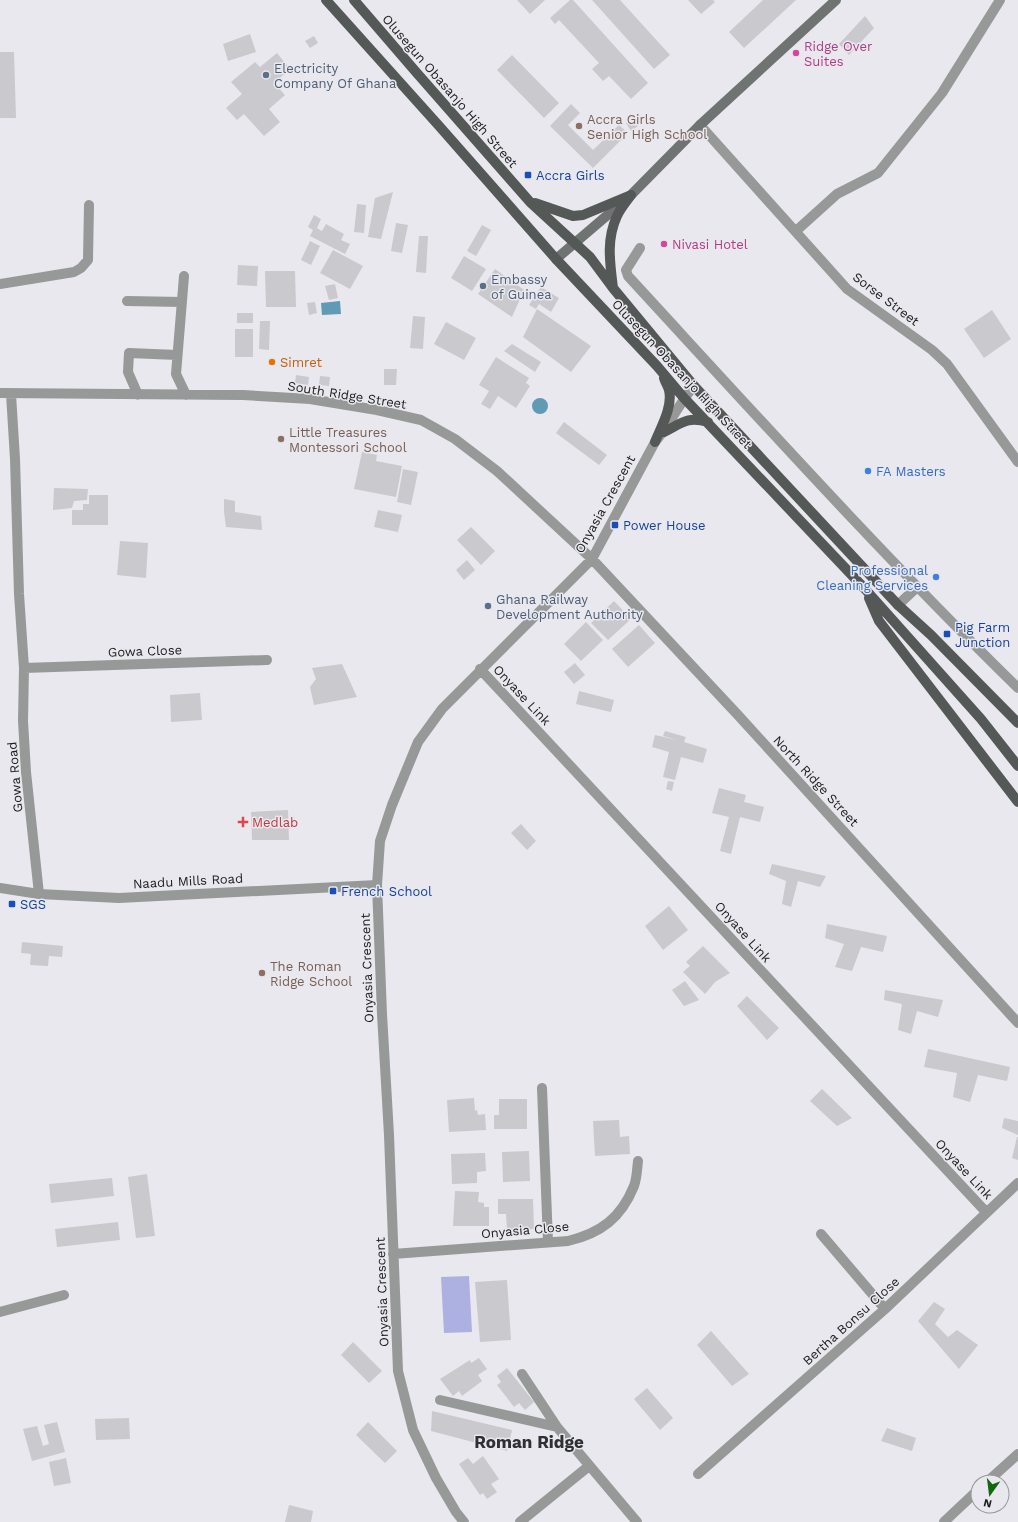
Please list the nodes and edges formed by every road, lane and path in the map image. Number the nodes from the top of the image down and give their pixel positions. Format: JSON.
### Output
{"nodes":[{"id":1,"x":326,"y":0,"type":"edge"},
{"id":2,"x":354,"y":0,"type":"edge"},
{"id":3,"x":836,"y":0,"type":"edge"},
{"id":4,"x":1000,"y":0,"type":"edge"},
{"id":5,"x":700,"y":125,"type":"junction"},
{"id":6,"x":631,"y":195,"type":"junction"},
{"id":7,"x":530,"y":202,"type":"junction"},
{"id":8,"x":89,"y":205,"type":"dead end"},
{"id":9,"x":796,"y":231,"type":"junction"},
{"id":10,"x":574,"y":243,"type":"junction"},
{"id":11,"x":640,"y":248,"type":"dead end"},
{"id":12,"x":556,"y":259,"type":"junction"},
{"id":13,"x":184,"y":276,"type":"dead end"},
{"id":14,"x":0,"y":284,"type":"edge"},
{"id":15,"x":613,"y":288,"type":"junction"},
{"id":16,"x":127,"y":301,"type":"dead end"},
{"id":17,"x":182,"y":302,"type":"junction"},
{"id":18,"x":177,"y":355,"type":"junction"},
{"id":19,"x":657,"y":366,"type":"junction"},
{"id":20,"x":694,"y":386,"type":"junction"},
{"id":21,"x":0,"y":393,"type":"edge"},
{"id":22,"x":11,"y":394,"type":"junction"},
{"id":23,"x":138,"y":395,"type":"junction"},
{"id":24,"x":186,"y":395,"type":"junction"},
{"id":25,"x":684,"y":398,"type":"junction"},
{"id":26,"x":708,"y":422,"type":"junction"},
{"id":27,"x":664,"y":432,"type":"junction"},
{"id":28,"x":655,"y":442,"type":"junction"},
{"id":29,"x":1018,"y":462,"type":"edge"},
{"id":30,"x":592,"y":559,"type":"junction"},
{"id":31,"x":917,"y":587,"type":"junction"},
{"id":32,"x":865,"y":589,"type":"junction"},
{"id":33,"x":898,"y":605,"type":"junction"},
{"id":34,"x":267,"y":660,"type":"dead end"},
{"id":35,"x":24,"y":668,"type":"junction"},
{"id":36,"x":480,"y":669,"type":"junction"},
{"id":37,"x":1018,"y":688,"type":"edge"},
{"id":38,"x":1017,"y":722,"type":"edge"},
{"id":39,"x":1018,"y":766,"type":"edge"},
{"id":40,"x":1018,"y":802,"type":"edge"},
{"id":41,"x":377,"y":885,"type":"junction"},
{"id":42,"x":0,"y":888,"type":"edge"},
{"id":43,"x":39,"y":894,"type":"junction"},
{"id":44,"x":1018,"y":1023,"type":"edge"},
{"id":45,"x":542,"y":1088,"type":"dead end"},
{"id":46,"x":638,"y":1161,"type":"dead end"},
{"id":47,"x":1018,"y":1184,"type":"edge"},
{"id":48,"x":986,"y":1212,"type":"junction"},
{"id":49,"x":821,"y":1234,"type":"dead end"},
{"id":50,"x":548,"y":1242,"type":"junction"},
{"id":51,"x":393,"y":1254,"type":"junction"},
{"id":52,"x":64,"y":1295,"type":"dead end"},
{"id":53,"x":885,"y":1309,"type":"junction"},
{"id":54,"x":0,"y":1312,"type":"edge"},
{"id":55,"x":522,"y":1374,"type":"dead end"},
{"id":56,"x":440,"y":1400,"type":"dead end"},
{"id":57,"x":557,"y":1427,"type":"junction"},
{"id":58,"x":1018,"y":1454,"type":"edge"},
{"id":59,"x":589,"y":1466,"type":"junction"},
{"id":60,"x":698,"y":1474,"type":"dead end"},
{"id":61,"x":996,"y":1474,"type":"edge"},
{"id":62,"x":970,"y":1498,"type":"edge"},
{"id":63,"x":464,"y":1522,"type":"edge"},
{"id":64,"x":520,"y":1522,"type":"edge"},
{"id":65,"x":637,"y":1522,"type":"edge"},
{"id":66,"x":944,"y":1522,"type":"edge"}],
"edges":[{"from":1,"to":12,"type":"main road","name":"Olusegun Obasanjo High Street"},
{"from":2,"to":7,"type":"main road","name":"Olusegun Obasanjo High Street"},
{"from":3,"to":5,"type":"street"},
{"from":4,"to":9,"type":"street"},
{"from":5,"to":6,"type":"street"},
{"from":5,"to":9,"type":"street","name":"Sorse Street"},
{"from":6,"to":7,"type":"main road"},
{"from":6,"to":10,"type":"street"},
{"from":6,"to":15,"type":"main road"},
{"from":7,"to":10,"type":"main road","name":"Olusegun Obasanjo High Street"},
{"from":8,"to":14,"type":"street"},
{"from":9,"to":29,"type":"street","name":"Sorse Street"},
{"from":10,"to":12,"type":"street"},
{"from":10,"to":15,"type":"main road","name":"Olusegun Obasanjo High Street"},
{"from":11,"to":31,"type":"street"},
{"from":12,"to":19,"type":"main road","name":"Olusegun Obasanjo High Street"},
{"from":13,"to":17,"type":"street"},
{"from":15,"to":20,"type":"main road","name":"Olusegun Obasanjo High Street"},
{"from":16,"to":17,"type":"street"},
{"from":17,"to":18,"type":"street"},
{"from":18,"to":23,"type":"street"},
{"from":18,"to":24,"type":"street"},
{"from":19,"to":25,"type":"main road","name":"Olusegun Obasanjo High Street"},
{"from":19,"to":28,"type":"main road"},
{"from":20,"to":25,"type":"street","name":"Onyasia Crescent"},
{"from":20,"to":33,"type":"main road","name":"Olusegun Obasanjo High Street"},
{"from":21,"to":22,"type":"street","name":"South Ridge Street"},
{"from":22,"to":23,"type":"street","name":"South Ridge Street"},
{"from":22,"to":35,"type":"street","name":"Gowa Road"},
{"from":23,"to":24,"type":"street","name":"South Ridge Street"},
{"from":24,"to":30,"type":"street","name":"South Ridge Street"},
{"from":25,"to":26,"type":"main road","name":"Olusegun Obasanjo High Street"},
{"from":25,"to":27,"type":"street","name":"Onyasia Crescent"},
{"from":26,"to":27,"type":"main road"},
{"from":26,"to":32,"type":"main road","name":"Olusegun Obasanjo High Street"},
{"from":27,"to":28,"type":"street","name":"Onyasia Crescent"},
{"from":28,"to":30,"type":"street","name":"Onyasia Crescent"},
{"from":30,"to":36,"type":"street","name":"Onyasia Crescent"},
{"from":30,"to":44,"type":"street","name":"North Ridge Street"},
{"from":31,"to":33,"type":"street"},
{"from":31,"to":37,"type":"street"},
{"from":32,"to":39,"type":"main road","name":"Olusegun Obasanjo High Street"},
{"from":32,"to":40,"type":"main road"},
{"from":33,"to":38,"type":"main road","name":"Olusegun Obasanjo High Street"},
{"from":34,"to":35,"type":"street","name":"Gowa Close"},
{"from":35,"to":43,"type":"street","name":"Gowa Road"},
{"from":36,"to":41,"type":"street","name":"Onyasia Crescent"},
{"from":36,"to":48,"type":"street","name":"Onyase Link"},
{"from":41,"to":43,"type":"street","name":"Naadu Mills Road"},
{"from":41,"to":51,"type":"street","name":"Onyasia Crescent"},
{"from":42,"to":43,"type":"street","name":"Naadu Mills Road"},
{"from":45,"to":50,"type":"street"},
{"from":46,"to":50,"type":"street","name":"Onyasia Close"},
{"from":47,"to":48,"type":"street","name":"Bertha Bonsu Close"},
{"from":48,"to":53,"type":"street","name":"Bertha Bonsu Close"},
{"from":49,"to":53,"type":"street"},
{"from":50,"to":51,"type":"street","name":"Onyasia Close"},
{"from":51,"to":63,"type":"street","name":"Onyasia Crescent"},
{"from":52,"to":54,"type":"street"},
{"from":53,"to":60,"type":"street","name":"Bertha Bonsu Close"},
{"from":55,"to":57,"type":"street"},
{"from":56,"to":57,"type":"street"},
{"from":57,"to":59,"type":"street"},
{"from":58,"to":61,"type":"street"},
{"from":59,"to":64,"type":"street"},
{"from":59,"to":65,"type":"street"},
{"from":62,"to":66,"type":"street"}]}
